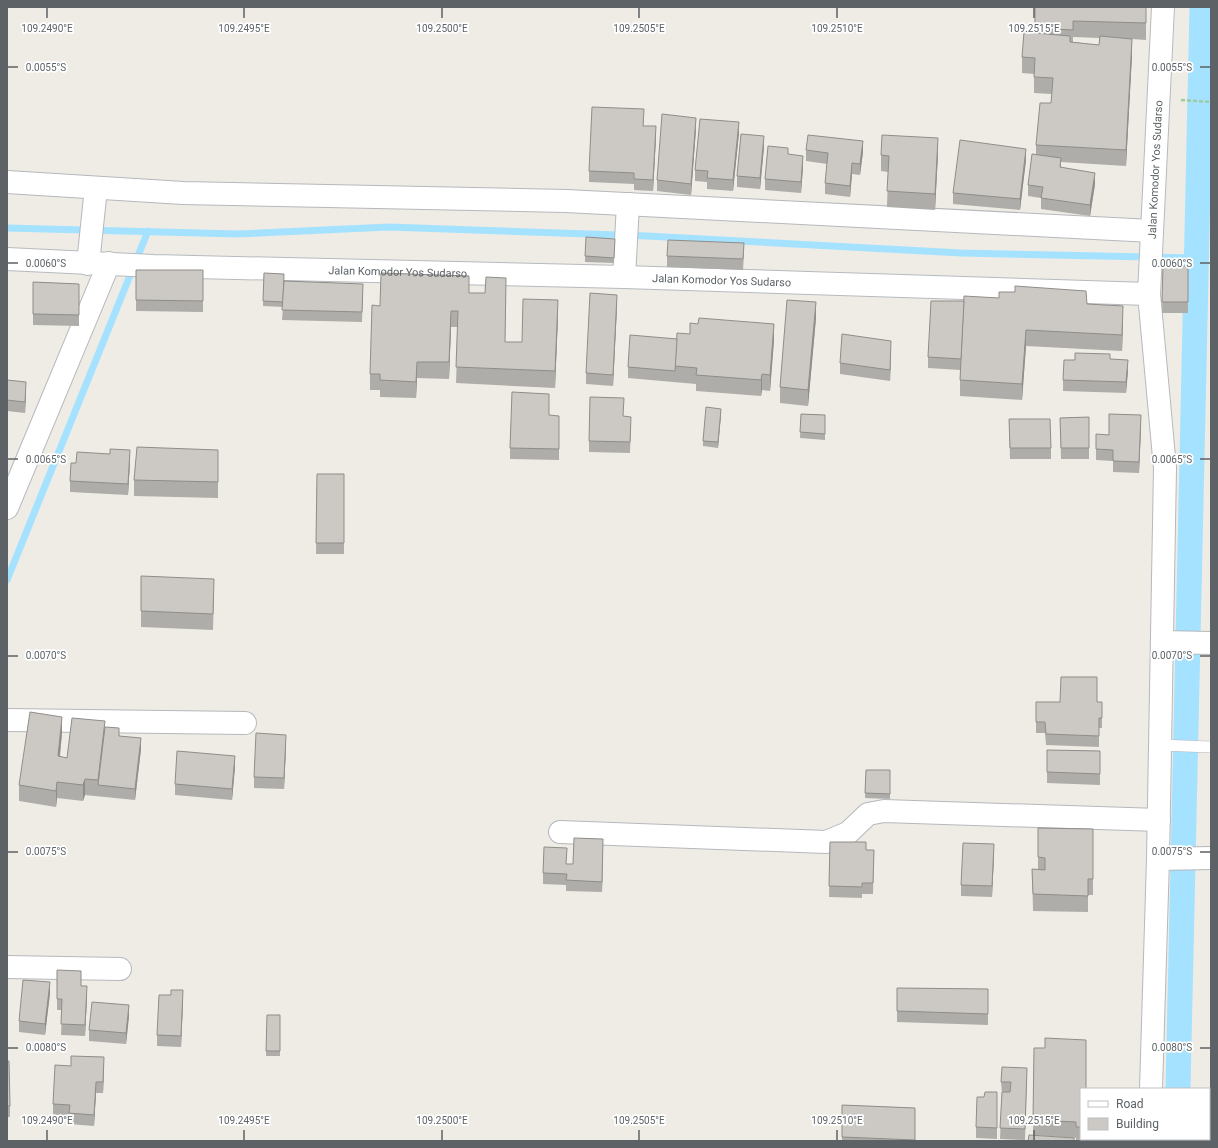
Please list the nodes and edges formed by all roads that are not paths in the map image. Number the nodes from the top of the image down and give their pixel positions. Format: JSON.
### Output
{"nodes":[{"id":1,"x":1163,"y":7,"type":"edge"},
{"id":2,"x":7,"y":182,"type":"edge"},
{"id":3,"x":96,"y":195,"type":"junction"},
{"id":4,"x":628,"y":209,"type":"junction"},
{"id":5,"x":1152,"y":235,"type":"junction"},
{"id":6,"x":89,"y":255,"type":"junction"},
{"id":7,"x":7,"y":258,"type":"edge"},
{"id":8,"x":116,"y":264,"type":"junction"},
{"id":9,"x":624,"y":276,"type":"junction"},
{"id":10,"x":1149,"y":285,"type":"junction"},
{"id":11,"x":7,"y":508,"type":"edge"},
{"id":12,"x":1168,"y":642,"type":"junction"},
{"id":13,"x":1210,"y":643,"type":"edge"},
{"id":14,"x":7,"y":720,"type":"edge"},
{"id":15,"x":245,"y":723,"type":"dead end"},
{"id":16,"x":1164,"y":745,"type":"junction"},
{"id":17,"x":1211,"y":747,"type":"edge"},
{"id":18,"x":1159,"y":820,"type":"junction"},
{"id":19,"x":560,"y":832,"type":"dead end"},
{"id":20,"x":1211,"y":858,"type":"edge"},
{"id":21,"x":1165,"y":859,"type":"junction"},
{"id":22,"x":7,"y":967,"type":"edge"},
{"id":23,"x":120,"y":969,"type":"dead end"},
{"id":24,"x":1151,"y":1088,"type":"edge"}],
"edges":[{"from":1,"to":5,"type":"street","name":"Jalan Komodor Yos Sudarso"},
{"from":2,"to":3,"type":"street"},
{"from":3,"to":4,"type":"street"},
{"from":3,"to":6,"type":"street"},
{"from":4,"to":5,"type":"street"},
{"from":4,"to":9,"type":"street"},
{"from":5,"to":10,"type":"street","name":"Jalan Komodor Yos Sudarso"},
{"from":6,"to":7,"type":"street","name":"Jalan Komodor Yos Sudarso"},
{"from":6,"to":8,"type":"street","name":"Jalan Komodor Yos Sudarso"},
{"from":8,"to":9,"type":"street","name":"Jalan Komodor Yos Sudarso"},
{"from":8,"to":11,"type":"street"},
{"from":9,"to":10,"type":"street","name":"Jalan Komodor Yos Sudarso"},
{"from":10,"to":12,"type":"street"},
{"from":12,"to":13,"type":"street"},
{"from":12,"to":16,"type":"street"},
{"from":14,"to":15,"type":"street"},
{"from":16,"to":17,"type":"lane"},
{"from":16,"to":18,"type":"street"},
{"from":18,"to":19,"type":"street"},
{"from":18,"to":21,"type":"street"},
{"from":20,"to":21,"type":"street"},
{"from":21,"to":24,"type":"street"},
{"from":22,"to":23,"type":"street"}]}
